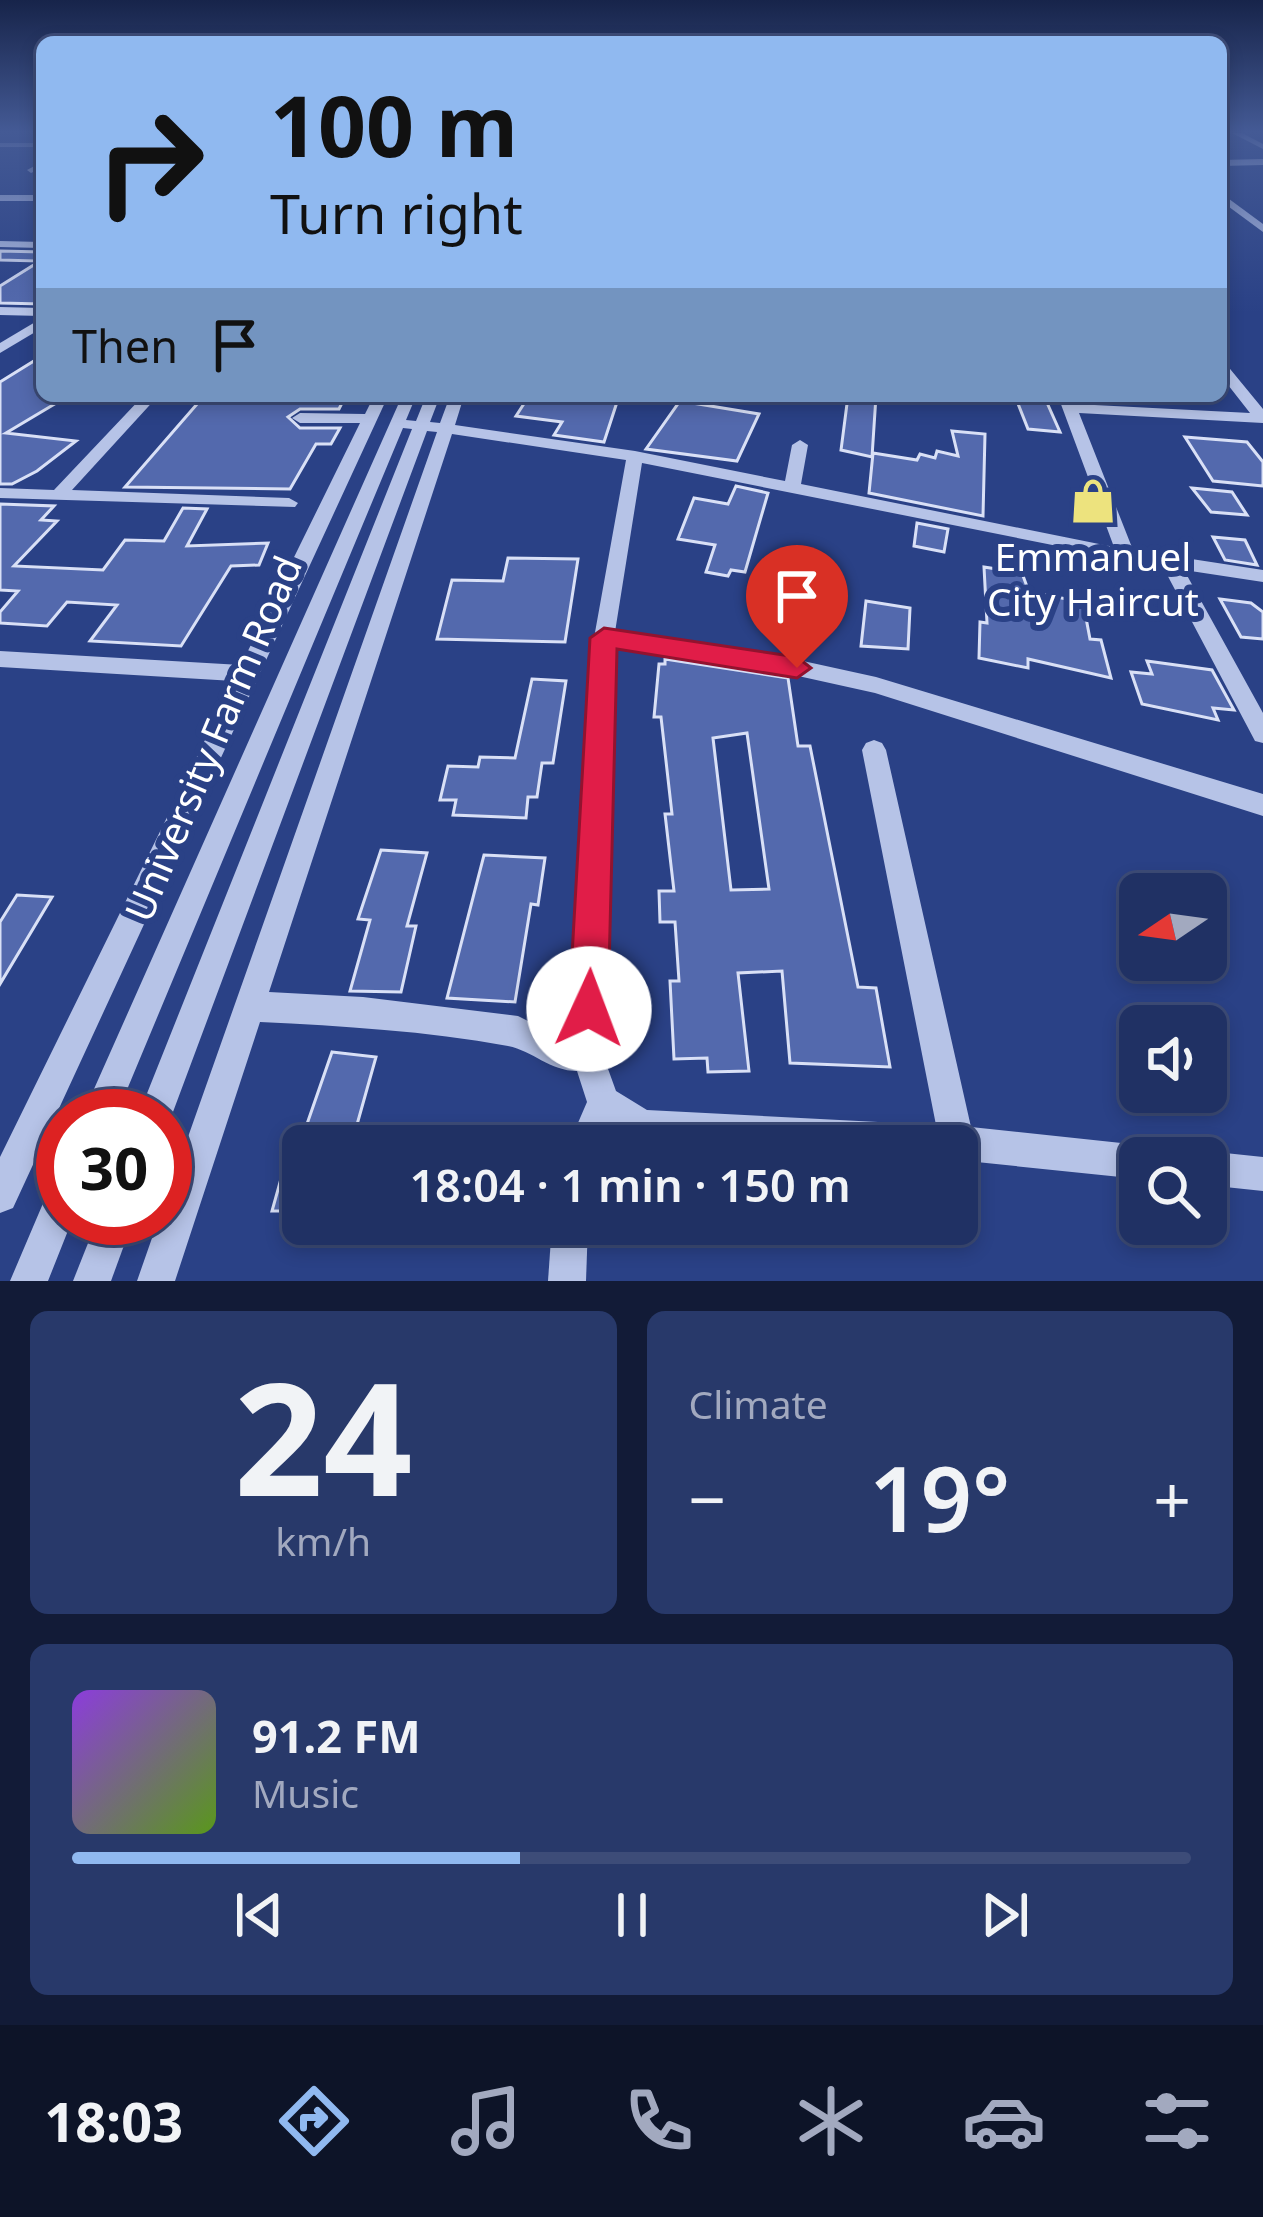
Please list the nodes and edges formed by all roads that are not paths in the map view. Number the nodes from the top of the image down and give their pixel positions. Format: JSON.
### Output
{"nodes":[{"id":1,"x":36,"y":198,"type":"edge"},
{"id":2,"x":0,"y":199,"type":"edge"},
{"id":3,"x":28,"y":199,"type":"junction"},
{"id":4,"x":1227,"y":200,"type":"edge"},
{"id":5,"x":1227,"y":206,"type":"edge"},
{"id":6,"x":1236,"y":207,"type":"junction"},
{"id":7,"x":0,"y":216,"type":"edge"},
{"id":8,"x":1263,"y":229,"type":"edge"},
{"id":9,"x":1,"y":244,"type":"edge"},
{"id":10,"x":36,"y":245,"type":"edge"},
{"id":11,"x":0,"y":311,"type":"edge"},
{"id":12,"x":36,"y":312,"type":"edge"},
{"id":13,"x":36,"y":326,"type":"edge"},
{"id":14,"x":0,"y":349,"type":"edge"},
{"id":15,"x":1227,"y":374,"type":"edge"},
{"id":16,"x":145,"y":402,"type":"edge"},
{"id":17,"x":412,"y":402,"type":"edge"},
{"id":18,"x":431,"y":402,"type":"edge"},
{"id":19,"x":450,"y":402,"type":"edge"},
{"id":20,"x":1067,"y":402,"type":"edge"},
{"id":21,"x":376,"y":408,"type":"edge"},
{"id":22,"x":300,"y":418,"type":"dead end"},
{"id":23,"x":1262,"y":418,"type":"edge"},
{"id":24,"x":422,"y":425,"type":"junction"},
{"id":25,"x":800,"y":445,"type":"dead end"},
{"id":26,"x":635,"y":456,"type":"junction"},
{"id":27,"x":791,"y":487,"type":"junction"},
{"id":28,"x":0,"y":493,"type":"edge"},
{"id":29,"x":58,"y":495,"type":"junction"},
{"id":30,"x":289,"y":503,"type":"dead end"},
{"id":31,"x":1126,"y":555,"type":"junction"},
{"id":32,"x":1171,"y":564,"type":"junction"},
{"id":33,"x":1263,"y":576,"type":"edge"},
{"id":34,"x":604,"y":638,"type":"junction"},
{"id":35,"x":0,"y":659,"type":"edge"},
{"id":36,"x":250,"y":674,"type":"junction"},
{"id":37,"x":1263,"y":734,"type":"edge"},
{"id":38,"x":874,"y":750,"type":"dead end"},
{"id":39,"x":1263,"y":806,"type":"edge"},
{"id":40,"x":250,"y":1006,"type":"junction"},
{"id":41,"x":587,"y":1055,"type":"junction"},
{"id":42,"x":112,"y":1089,"type":"edge"},
{"id":43,"x":165,"y":1089,"type":"edge"},
{"id":44,"x":604,"y":1102,"type":"junction"},
{"id":45,"x":594,"y":1125,"type":"edge"},
{"id":46,"x":639,"y":1125,"type":"edge"},
{"id":47,"x":953,"y":1125,"type":"edge"},
{"id":48,"x":978,"y":1145,"type":"edge"},
{"id":49,"x":1119,"y":1160,"type":"edge"},
{"id":50,"x":1227,"y":1170,"type":"edge"},
{"id":51,"x":1263,"y":1174,"type":"edge"},
{"id":52,"x":2,"y":1186,"type":"edge"},
{"id":53,"x":44,"y":1245,"type":"edge"},
{"id":54,"x":106,"y":1245,"type":"edge"},
{"id":55,"x":569,"y":1245,"type":"edge"},
{"id":56,"x":29,"y":1281,"type":"edge"},
{"id":57,"x":92,"y":1281,"type":"edge"},
{"id":58,"x":156,"y":1281,"type":"edge"},
{"id":59,"x":567,"y":1281,"type":"edge"}],
"edges":[{"from":1,"to":3,"type":"street"},
{"from":2,"to":3,"type":"street"},
{"from":3,"to":7,"type":"street"},
{"from":4,"to":6,"type":"street"},
{"from":5,"to":6,"type":"street"},
{"from":6,"to":8,"type":"street"},
{"from":9,"to":10,"type":"street"},
{"from":11,"to":12,"type":"street"},
{"from":13,"to":14,"type":"street"},
{"from":15,"to":23,"type":"street"},
{"from":16,"to":29,"type":"street"},
{"from":17,"to":24,"type":"street","name":"University Farm Road"},
{"from":18,"to":24,"type":"street","name":"University Farm Road"},
{"from":19,"to":24,"type":"street"},
{"from":20,"to":23,"type":"street"},
{"from":20,"to":31,"type":"street"},
{"from":21,"to":22,"type":"street"},
{"from":21,"to":36,"type":"street"},
{"from":24,"to":26,"type":"street"},
{"from":24,"to":40,"type":"street"},
{"from":24,"to":42,"type":"street","name":"University Farm Road"},
{"from":24,"to":43,"type":"street","name":"University Farm Road"},
{"from":25,"to":27,"type":"street"},
{"from":26,"to":27,"type":"street"},
{"from":26,"to":34,"type":"street"},
{"from":27,"to":31,"type":"street"},
{"from":28,"to":29,"type":"street"},
{"from":29,"to":30,"type":"street"},
{"from":31,"to":32,"type":"street"},
{"from":32,"to":33,"type":"street"},
{"from":32,"to":37,"type":"street"},
{"from":34,"to":39,"type":"street"},
{"from":34,"to":41,"type":"street"},
{"from":35,"to":36,"type":"street"},
{"from":36,"to":52,"type":"street"},
{"from":38,"to":47,"type":"street"},
{"from":40,"to":41,"type":"street"},
{"from":40,"to":58,"type":"street"},
{"from":41,"to":44,"type":"street"},
{"from":44,"to":45,"type":"street"},
{"from":44,"to":46,"type":"street"},
{"from":48,"to":49,"type":"street"},
{"from":50,"to":51,"type":"street"},
{"from":53,"to":56,"type":"street"},
{"from":54,"to":57,"type":"street"},
{"from":55,"to":59,"type":"street"}]}
